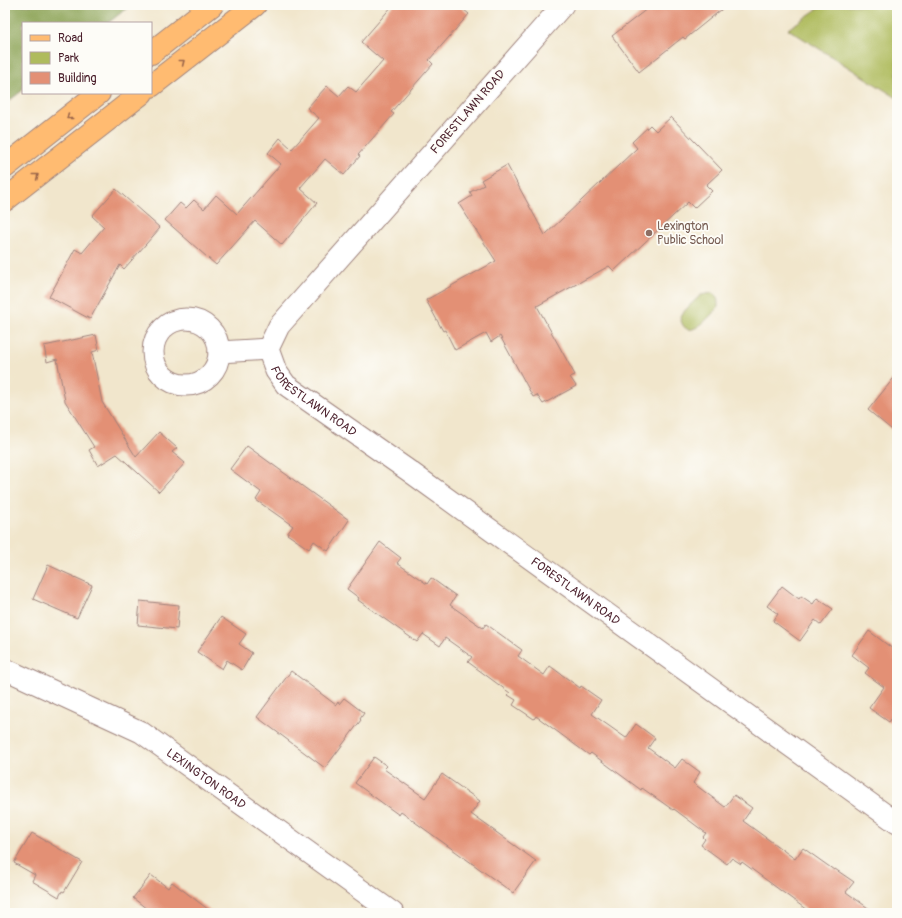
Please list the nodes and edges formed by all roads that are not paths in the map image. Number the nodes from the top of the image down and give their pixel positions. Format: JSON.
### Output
{"nodes":[{"id":1,"x":212,"y":5,"type":"edge"},
{"id":2,"x":255,"y":5,"type":"edge"},
{"id":3,"x":562,"y":5,"type":"edge"},
{"id":4,"x":152,"y":52,"type":"edge"},
{"id":5,"x":152,"y":85,"type":"edge"},
{"id":6,"x":98,"y":94,"type":"edge"},
{"id":7,"x":141,"y":94,"type":"edge"},
{"id":8,"x":5,"y":167,"type":"edge"},
{"id":9,"x":5,"y":200,"type":"edge"},
{"id":10,"x":268,"y":349,"type":"junction"},
{"id":11,"x":219,"y":352,"type":"dead end"},
{"id":12,"x":5,"y":669,"type":"edge"},
{"id":13,"x":897,"y":823,"type":"edge"},
{"id":14,"x":394,"y":913,"type":"edge"}],
"edges":[{"from":1,"to":4,"type":"main road"},
{"from":5,"to":2,"type":"main road","one_way":true},
{"from":3,"to":10,"type":"street","name":"FORESTLAWN ROAD"},
{"from":6,"to":8,"type":"main road","one_way":true},
{"from":9,"to":7,"type":"main road","one_way":true},
{"from":10,"to":11,"type":"street","name":"FORESTLAWN ROAD"},
{"from":10,"to":13,"type":"street","name":"FORESTLAWN ROAD"},
{"from":12,"to":14,"type":"street","name":"LEXINGTON ROAD"}]}
